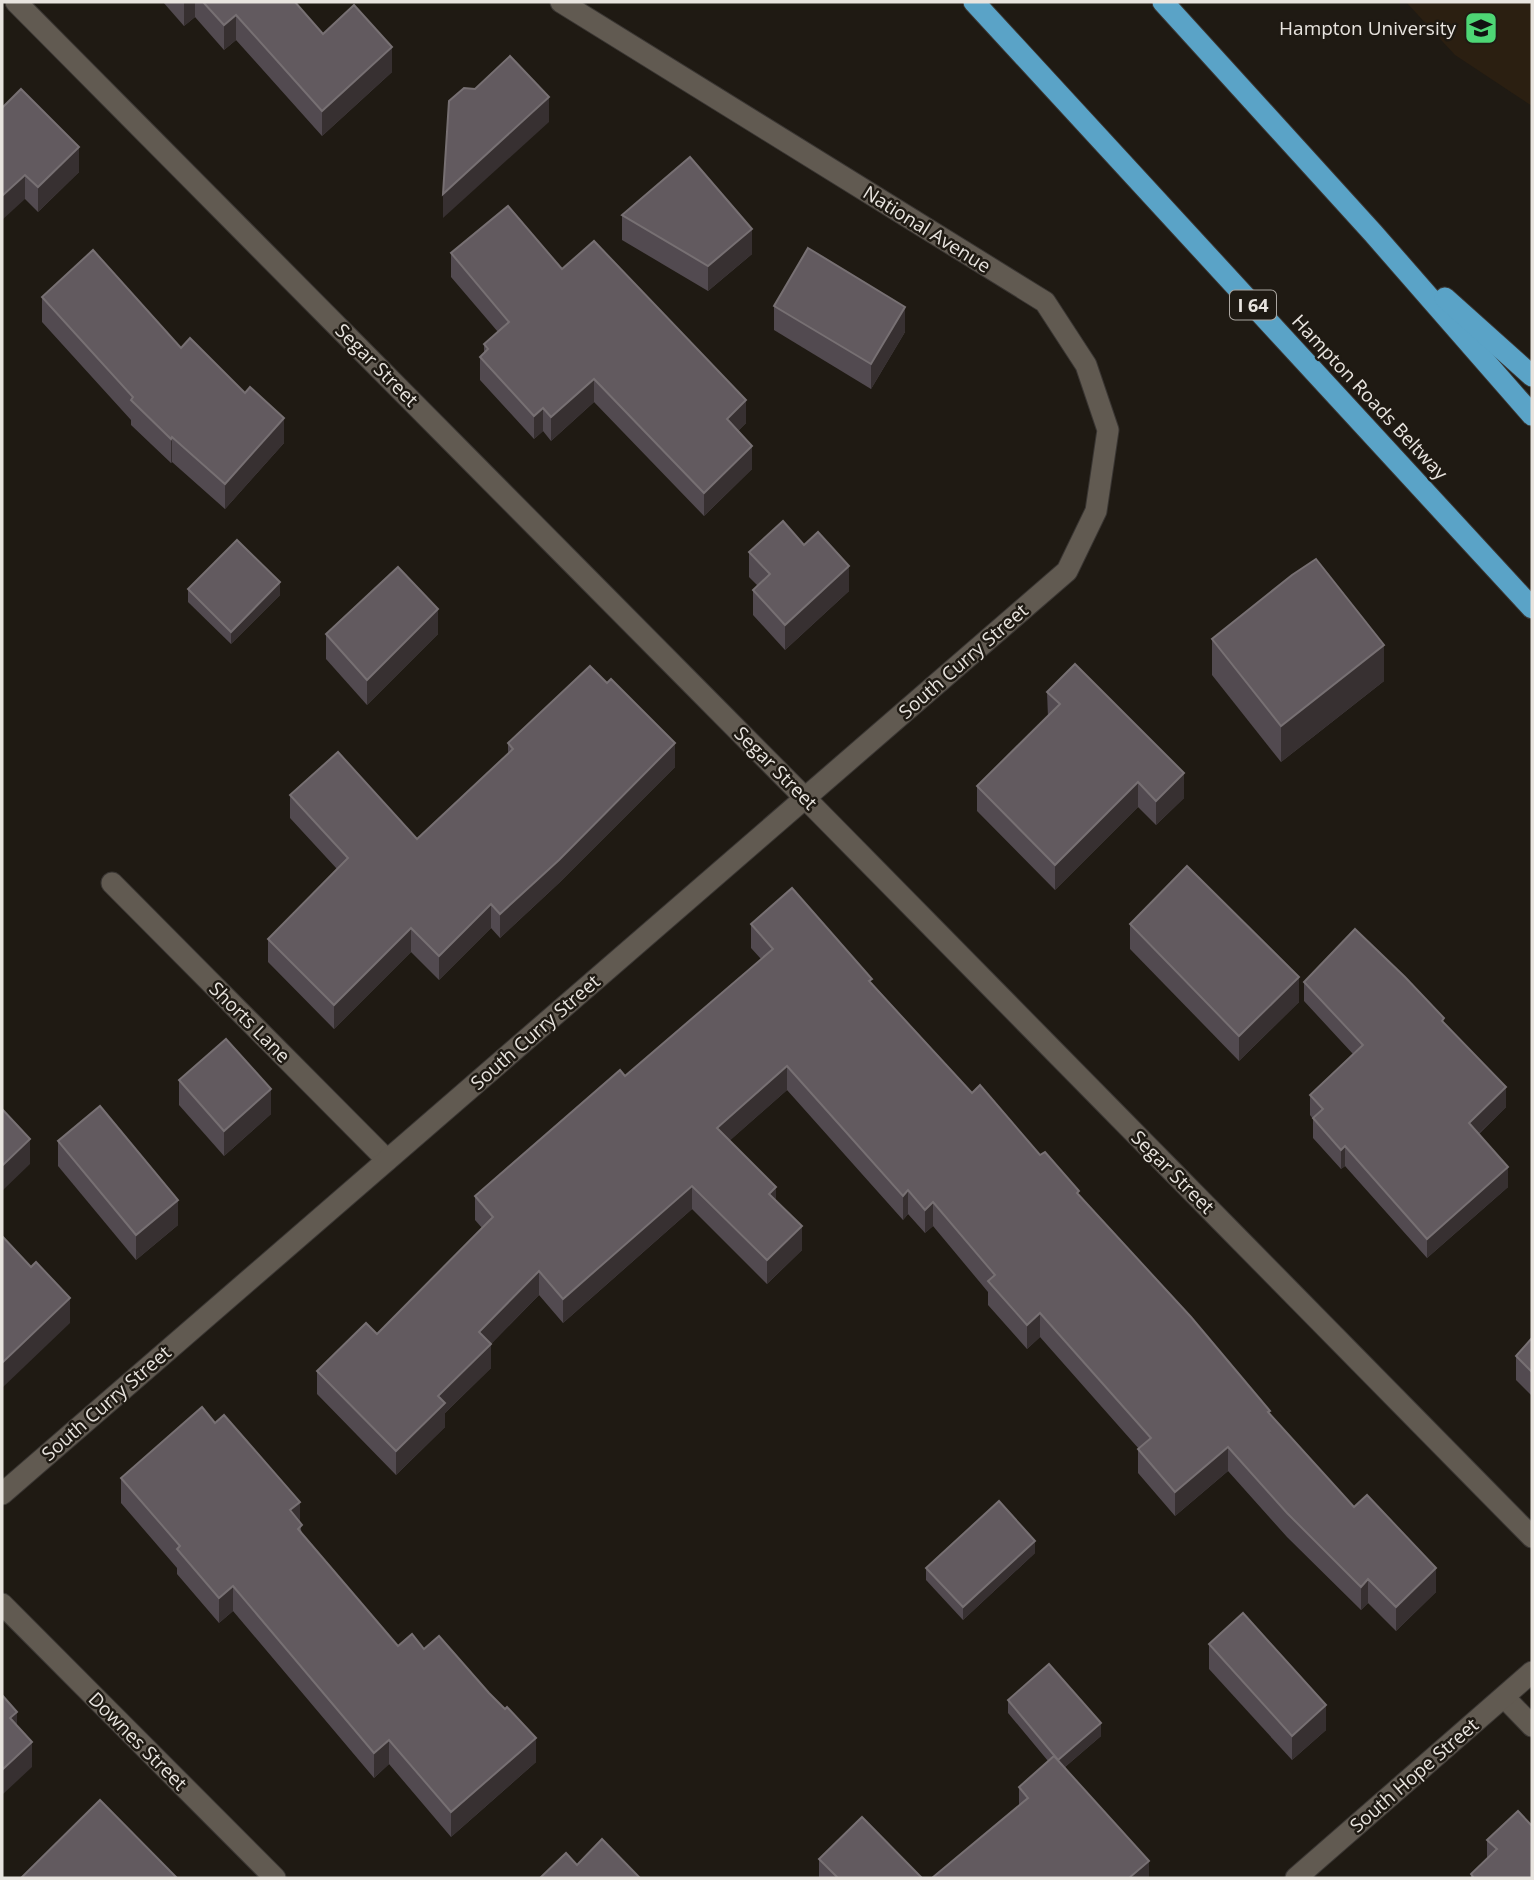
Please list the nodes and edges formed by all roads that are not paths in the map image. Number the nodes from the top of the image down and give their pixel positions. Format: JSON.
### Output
{"nodes":[{"id":1,"x":16,"y":2,"type":"edge"},
{"id":2,"x":561,"y":2,"type":"edge"},
{"id":3,"x":974,"y":2,"type":"edge"},
{"id":4,"x":1163,"y":2,"type":"edge"},
{"id":5,"x":1373,"y":233,"type":"junction"},
{"id":6,"x":1532,"y":376,"type":"edge"},
{"id":7,"x":1532,"y":415,"type":"edge"},
{"id":8,"x":1067,"y":571,"type":"joint"},
{"id":9,"x":1532,"y":608,"type":"edge"},
{"id":10,"x":805,"y":798,"type":"junction"},
{"id":11,"x":112,"y":883,"type":"dead end"},
{"id":12,"x":387,"y":1160,"type":"junction"},
{"id":13,"x":2,"y":1494,"type":"edge"},
{"id":14,"x":1532,"y":1537,"type":"edge"},
{"id":15,"x":2,"y":1604,"type":"edge"},
{"id":16,"x":1532,"y":1672,"type":"edge"},
{"id":17,"x":1504,"y":1696,"type":"junction"},
{"id":18,"x":1532,"y":1726,"type":"edge"},
{"id":19,"x":275,"y":1878,"type":"edge"},
{"id":20,"x":1296,"y":1878,"type":"edge"}],
"edges":[{"from":1,"to":10,"type":"street","name":"Segar Street"},
{"from":2,"to":8,"type":"street","name":"National Avenue"},
{"from":3,"to":9,"type":"highway","name":"Hampton Roads Beltway","number":"I 64"},
{"from":4,"to":5,"type":"highway"},
{"from":5,"to":6,"type":"highway"},
{"from":5,"to":7,"type":"highway"},
{"from":8,"to":10,"type":"street","name":"South Curry Street"},
{"from":10,"to":12,"type":"street","name":"South Curry Street"},
{"from":10,"to":14,"type":"street","name":"Segar Street"},
{"from":11,"to":12,"type":"street","name":"Shorts Lane"},
{"from":12,"to":13,"type":"street","name":"South Curry Street"},
{"from":15,"to":19,"type":"street","name":"Downes Street"},
{"from":16,"to":17,"type":"street","name":"South Hope Street"},
{"from":17,"to":18,"type":"street"},
{"from":17,"to":20,"type":"street","name":"South Hope Street"}]}
